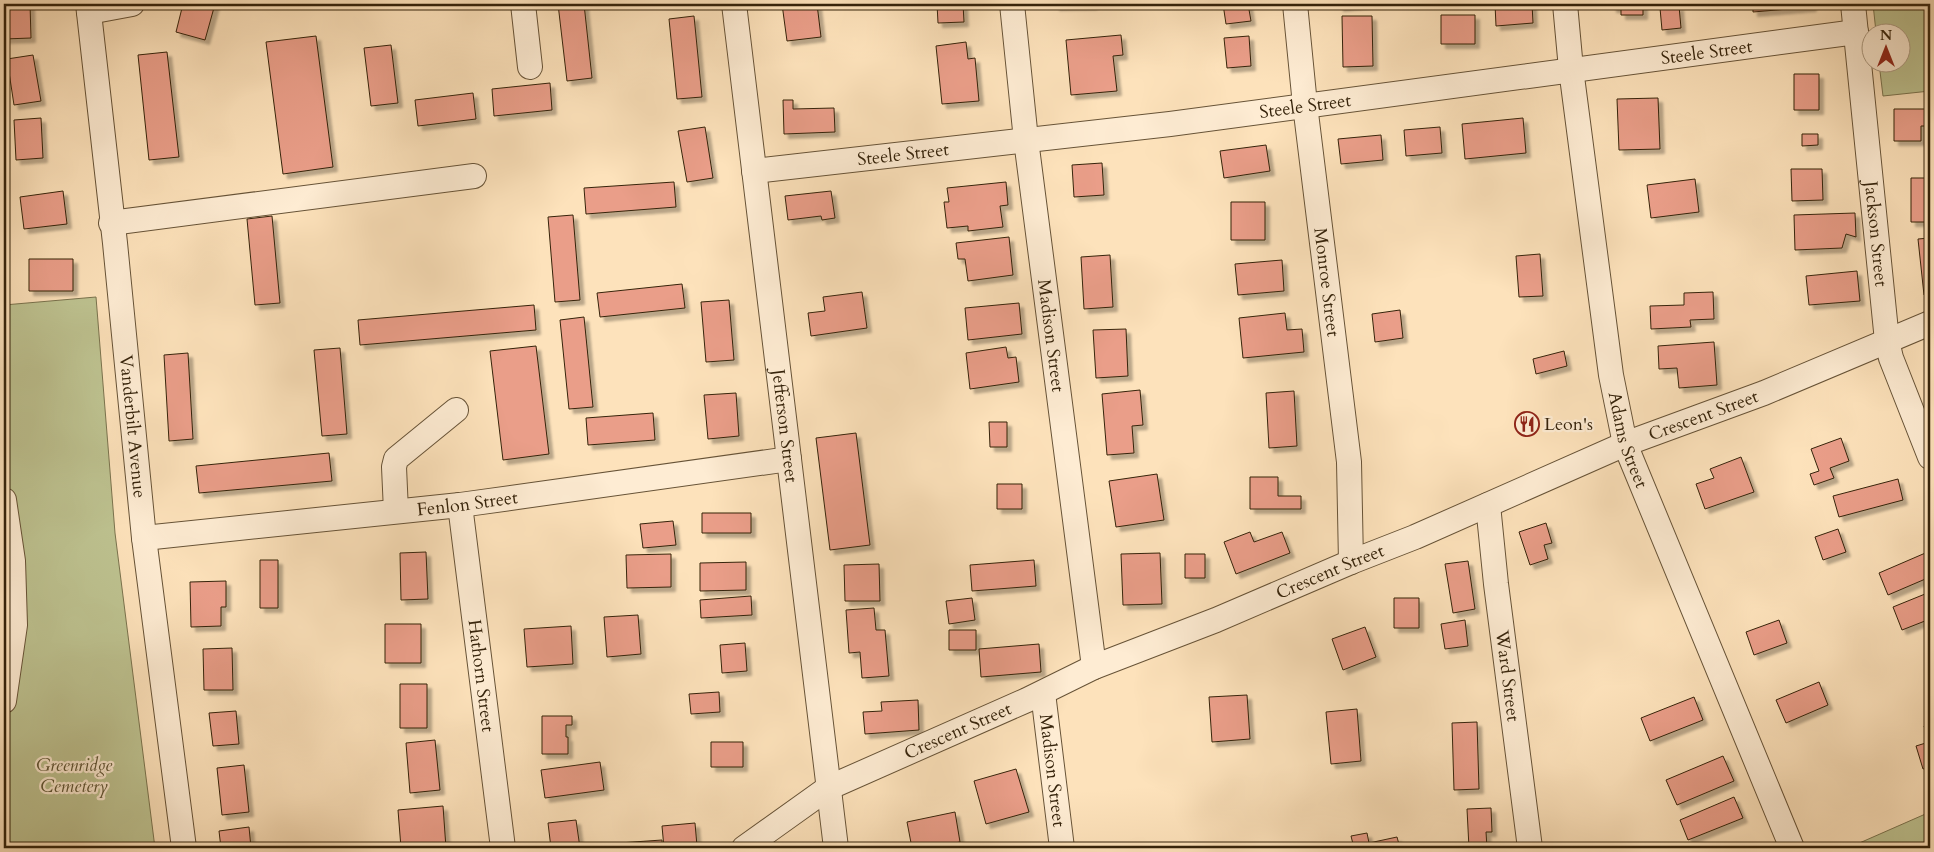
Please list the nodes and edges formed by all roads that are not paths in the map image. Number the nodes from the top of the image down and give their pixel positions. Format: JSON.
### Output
{"nodes":[{"id":1,"x":132,"y":4,"type":"edge"},
{"id":2,"x":523,"y":4,"type":"edge"},
{"id":3,"x":734,"y":4,"type":"edge"},
{"id":4,"x":1012,"y":4,"type":"edge"},
{"id":5,"x":1295,"y":4,"type":"edge"},
{"id":6,"x":1565,"y":4,"type":"edge"},
{"id":7,"x":1853,"y":4,"type":"edge"},
{"id":8,"x":88,"y":8,"type":"edge"},
{"id":9,"x":1856,"y":32,"type":"junction"},
{"id":10,"x":530,"y":67,"type":"dead end"},
{"id":11,"x":1571,"y":70,"type":"junction"},
{"id":12,"x":1305,"y":106,"type":"junction"},
{"id":13,"x":1026,"y":140,"type":"junction"},
{"id":14,"x":754,"y":172,"type":"junction"},
{"id":15,"x":474,"y":176,"type":"dead end"},
{"id":16,"x":111,"y":223,"type":"junction"},
{"id":17,"x":1930,"y":323,"type":"edge"},
{"id":18,"x":1887,"y":341,"type":"junction"},
{"id":19,"x":456,"y":410,"type":"dead end"},
{"id":20,"x":1625,"y":444,"type":"junction"},
{"id":21,"x":1930,"y":457,"type":"edge"},
{"id":22,"x":789,"y":459,"type":"junction"},
{"id":23,"x":4,"y":500,"type":"edge"},
{"id":24,"x":460,"y":505,"type":"junction"},
{"id":25,"x":1488,"y":505,"type":"junction"},
{"id":26,"x":396,"y":511,"type":"junction"},
{"id":27,"x":144,"y":538,"type":"junction"},
{"id":28,"x":1351,"y":562,"type":"junction"},
{"id":29,"x":1094,"y":667,"type":"junction"},
{"id":30,"x":1043,"y":692,"type":"junction"},
{"id":31,"x":4,"y":701,"type":"edge"},
{"id":32,"x":828,"y":788,"type":"junction"},
{"id":33,"x":184,"y":848,"type":"edge"},
{"id":34,"x":503,"y":848,"type":"edge"},
{"id":35,"x":744,"y":848,"type":"edge"},
{"id":36,"x":836,"y":848,"type":"edge"},
{"id":37,"x":1062,"y":848,"type":"edge"},
{"id":38,"x":1530,"y":848,"type":"edge"},
{"id":39,"x":1792,"y":848,"type":"edge"}],
"edges":[{"from":1,"to":8,"type":"street"},
{"from":2,"to":10,"type":"street"},
{"from":3,"to":14,"type":"street","name":"Jefferson Street"},
{"from":4,"to":13,"type":"street","name":"Madison Street"},
{"from":5,"to":12,"type":"street","name":"Monroe Street"},
{"from":6,"to":11,"type":"street","name":"Adams Street"},
{"from":7,"to":9,"type":"street","name":"Jackson Street"},
{"from":8,"to":16,"type":"street","name":"Vanderbilt Avenue"},
{"from":9,"to":11,"type":"street","name":"Steele Street"},
{"from":9,"to":18,"type":"street","name":"Jackson Street"},
{"from":11,"to":12,"type":"street","name":"Steele Street"},
{"from":11,"to":20,"type":"street","name":"Adams Street"},
{"from":12,"to":13,"type":"street","name":"Steele Street"},
{"from":12,"to":28,"type":"street","name":"Monroe Street"},
{"from":13,"to":14,"type":"street","name":"Steele Street"},
{"from":13,"to":29,"type":"street","name":"Madison Street"},
{"from":14,"to":22,"type":"street","name":"Jefferson Street"},
{"from":15,"to":16,"type":"street"},
{"from":16,"to":27,"type":"street","name":"Vanderbilt Avenue"},
{"from":17,"to":18,"type":"street","name":"Crescent Street"},
{"from":18,"to":20,"type":"street","name":"Crescent Street"},
{"from":18,"to":21,"type":"street","name":"Jackson Street"},
{"from":19,"to":26,"type":"street"},
{"from":20,"to":25,"type":"street","name":"Crescent Street"},
{"from":20,"to":39,"type":"street","name":"Adams Street"},
{"from":22,"to":24,"type":"street","name":"Fenlon Street"},
{"from":22,"to":32,"type":"street","name":"Jefferson Street"},
{"from":23,"to":31,"type":"street"},
{"from":24,"to":26,"type":"street","name":"Fenlon Street"},
{"from":24,"to":34,"type":"street","name":"Hathorn Street"},
{"from":25,"to":28,"type":"street","name":"Crescent Street"},
{"from":25,"to":38,"type":"street","name":"Ward Street"},
{"from":26,"to":27,"type":"street","name":"Fenlon Street"},
{"from":27,"to":33,"type":"street","name":"Vanderbilt Avenue"},
{"from":28,"to":29,"type":"street","name":"Crescent Street"},
{"from":29,"to":30,"type":"street","name":"Crescent Street"},
{"from":30,"to":32,"type":"street","name":"Crescent Street"},
{"from":30,"to":37,"type":"street","name":"Madison Street"},
{"from":32,"to":35,"type":"street","name":"Crescent Street"},
{"from":32,"to":36,"type":"street","name":"Jefferson Street"}]}
